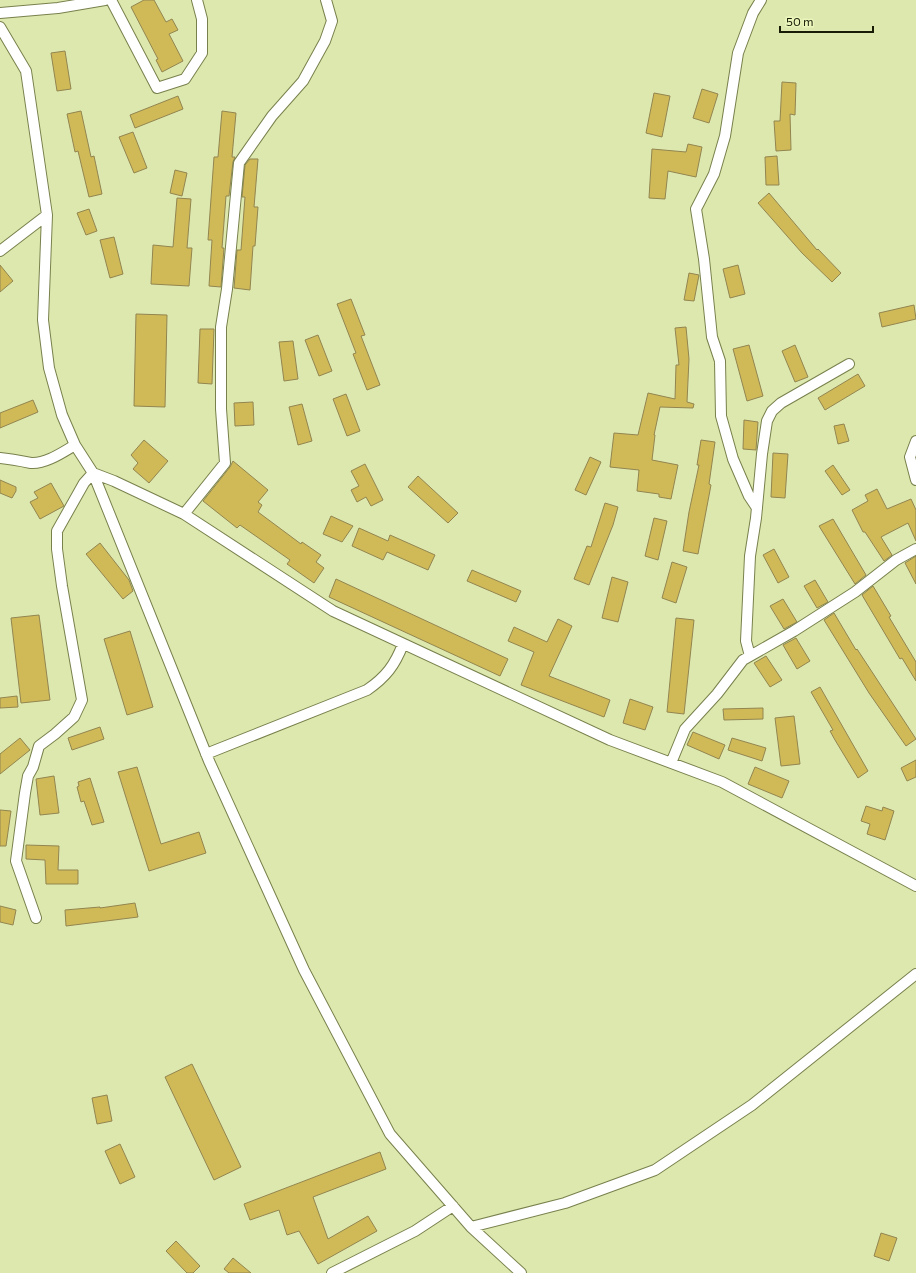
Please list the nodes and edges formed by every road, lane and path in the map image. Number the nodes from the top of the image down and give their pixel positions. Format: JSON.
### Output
{"nodes":[{"id":1,"x":105,"y":0,"type":"edge"},
{"id":2,"x":111,"y":0,"type":"edge"},
{"id":3,"x":197,"y":0,"type":"edge"},
{"id":4,"x":326,"y":0,"type":"edge"},
{"id":5,"x":761,"y":0,"type":"edge"},
{"id":6,"x":0,"y":13,"type":"edge"},
{"id":7,"x":0,"y":27,"type":"edge"},
{"id":8,"x":46,"y":215,"type":"junction"},
{"id":9,"x":0,"y":251,"type":"edge"},
{"id":10,"x":848,"y":364,"type":"dead end"},
{"id":11,"x":916,"y":441,"type":"edge"},
{"id":12,"x":75,"y":445,"type":"junction"},
{"id":13,"x":0,"y":458,"type":"edge"},
{"id":14,"x":93,"y":472,"type":"junction"},
{"id":15,"x":916,"y":480,"type":"edge"},
{"id":16,"x":757,"y":508,"type":"junction"},
{"id":17,"x":184,"y":514,"type":"junction"},
{"id":18,"x":916,"y":549,"type":"edge"},
{"id":19,"x":403,"y":644,"type":"junction"},
{"id":20,"x":750,"y":656,"type":"junction"},
{"id":21,"x":206,"y":754,"type":"junction"},
{"id":22,"x":670,"y":763,"type":"junction"},
{"id":23,"x":916,"y":886,"type":"edge"},
{"id":24,"x":36,"y":918,"type":"dead end"},
{"id":25,"x":916,"y":974,"type":"edge"},
{"id":26,"x":453,"y":1206,"type":"junction"},
{"id":27,"x":471,"y":1227,"type":"junction"},
{"id":28,"x":332,"y":1273,"type":"edge"},
{"id":29,"x":521,"y":1273,"type":"edge"}],
"edges":[{"from":1,"to":6,"type":"street"},
{"from":2,"to":3,"type":"street"},
{"from":4,"to":17,"type":"street"},
{"from":5,"to":16,"type":"street"},
{"from":7,"to":8,"type":"street"},
{"from":8,"to":9,"type":"street"},
{"from":8,"to":12,"type":"street"},
{"from":10,"to":16,"type":"street"},
{"from":11,"to":15,"type":"street"},
{"from":12,"to":13,"type":"street"},
{"from":12,"to":14,"type":"street"},
{"from":14,"to":17,"type":"street"},
{"from":14,"to":21,"type":"street"},
{"from":14,"to":24,"type":"street"},
{"from":16,"to":20,"type":"street"},
{"from":17,"to":19,"type":"street"},
{"from":18,"to":20,"type":"street"},
{"from":19,"to":21,"type":"street"},
{"from":19,"to":22,"type":"street"},
{"from":20,"to":22,"type":"street"},
{"from":21,"to":26,"type":"street"},
{"from":22,"to":23,"type":"street"},
{"from":25,"to":27,"type":"street"},
{"from":26,"to":27,"type":"street"},
{"from":26,"to":28,"type":"street"},
{"from":27,"to":29,"type":"street"}]}
